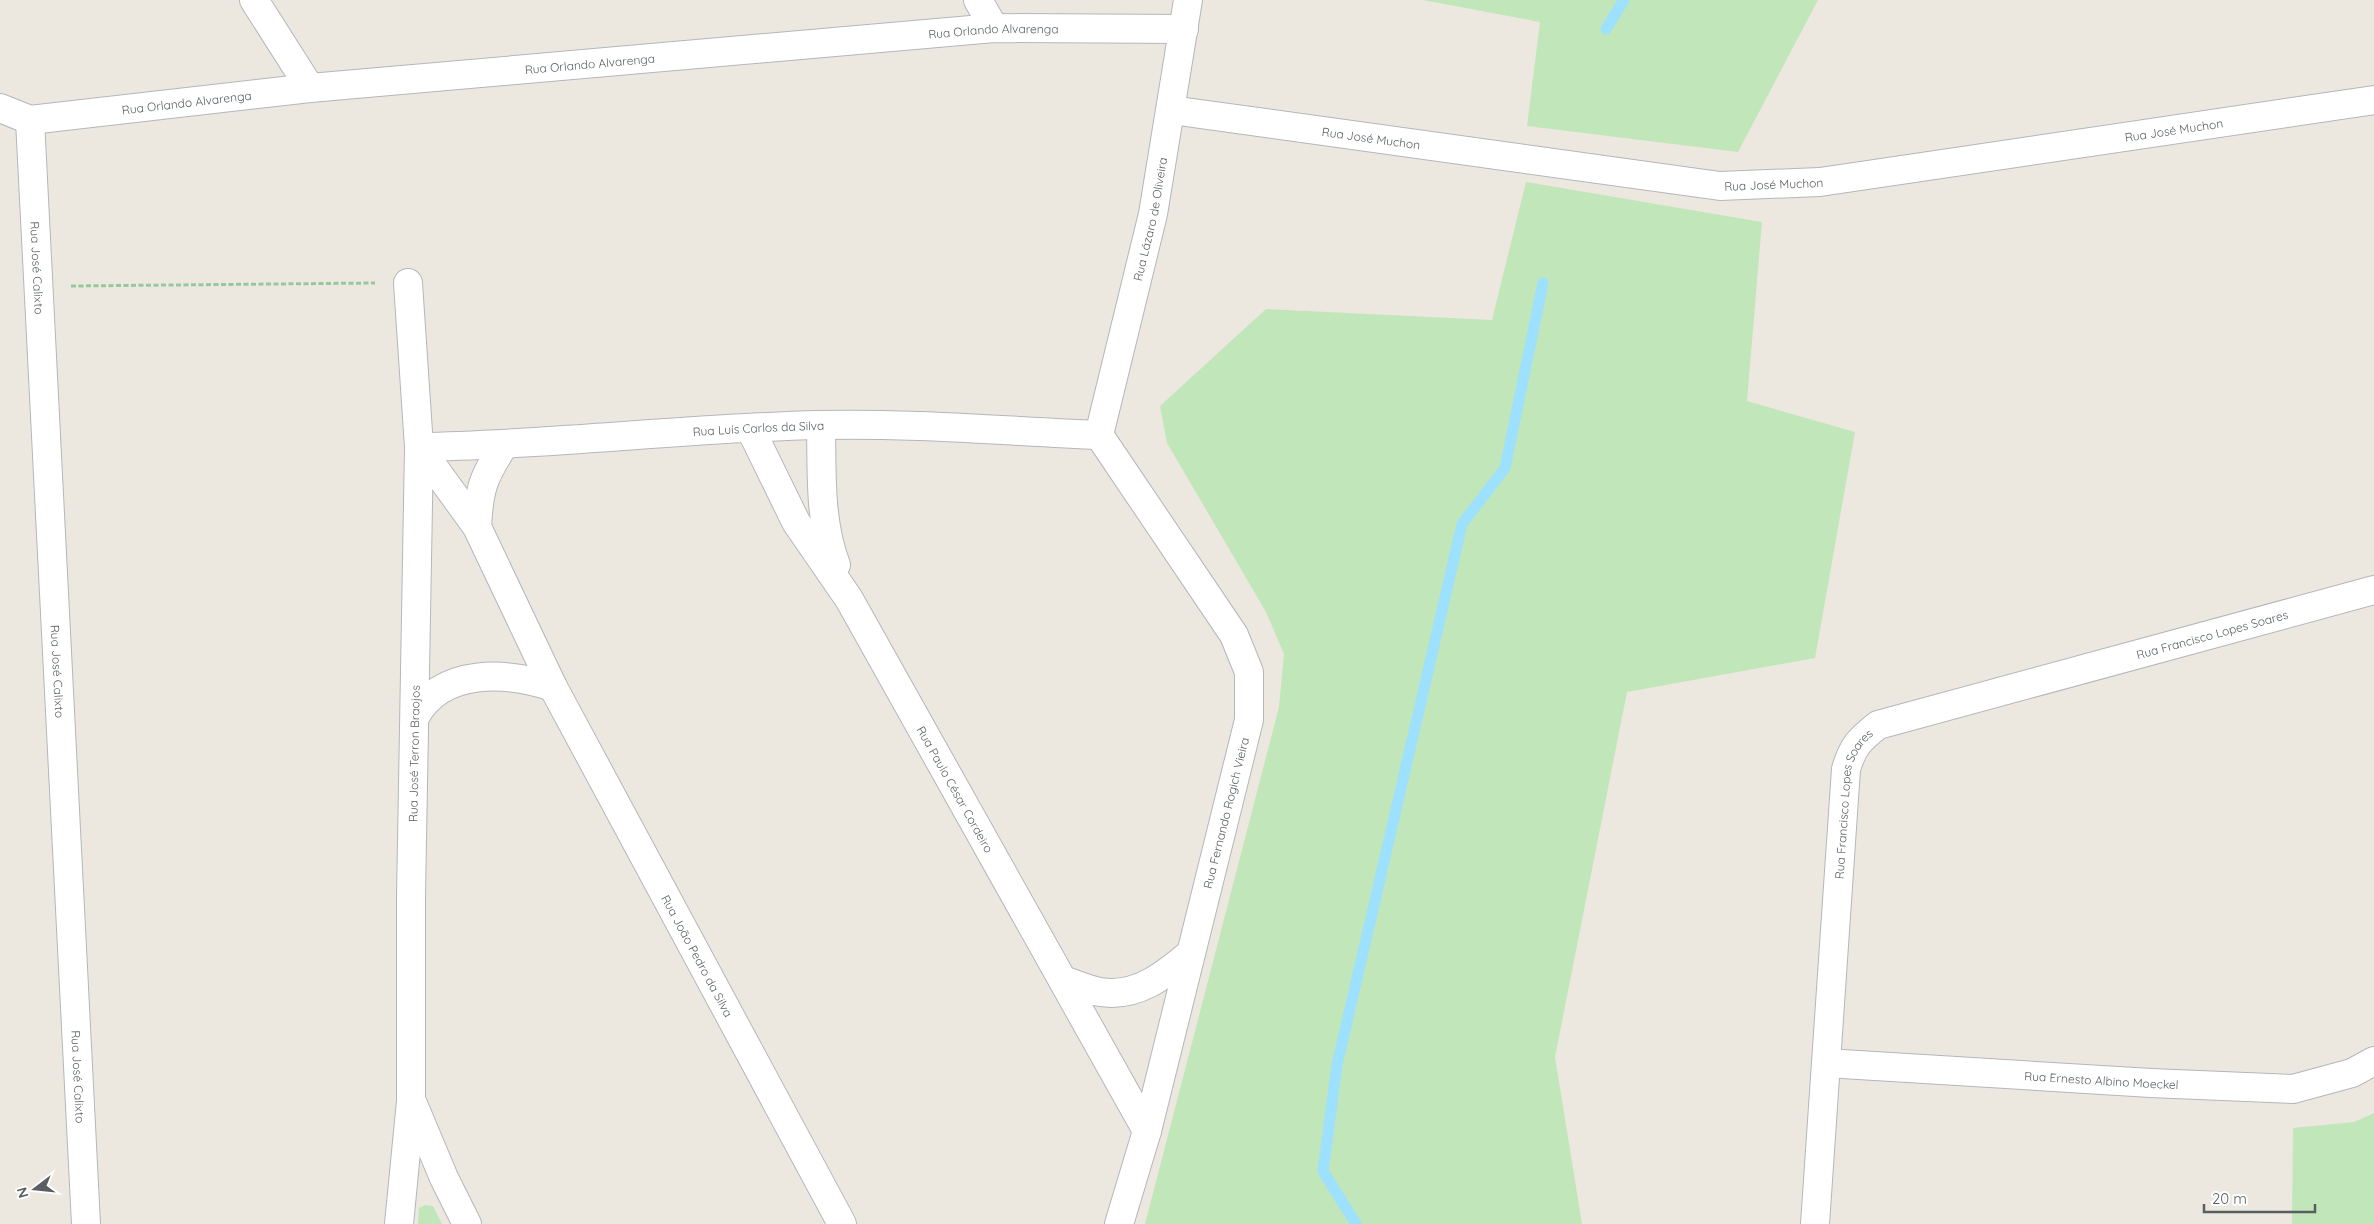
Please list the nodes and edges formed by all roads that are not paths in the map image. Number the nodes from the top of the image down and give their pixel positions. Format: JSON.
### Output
{"nodes":[{"id":1,"x":254,"y":0,"type":"edge"},
{"id":2,"x":978,"y":0,"type":"edge"},
{"id":3,"x":1188,"y":0,"type":"edge"},
{"id":4,"x":994,"y":28,"type":"junction"},
{"id":5,"x":1184,"y":29,"type":"junction"},
{"id":6,"x":310,"y":88,"type":"junction"},
{"id":7,"x":2374,"y":100,"type":"edge"},
{"id":8,"x":0,"y":108,"type":"edge"},
{"id":9,"x":1170,"y":110,"type":"junction"},
{"id":10,"x":30,"y":120,"type":"junction"},
{"id":11,"x":408,"y":283,"type":"road end"},
{"id":12,"x":822,"y":425,"type":"junction"},
{"id":13,"x":750,"y":428,"type":"junction"},
{"id":14,"x":1099,"y":435,"type":"junction"},
{"id":15,"x":504,"y":446,"type":"junction"},
{"id":16,"x":419,"y":447,"type":"junction"},
{"id":17,"x":477,"y":527,"type":"junction"},
{"id":18,"x":2374,"y":590,"type":"edge"},
{"id":19,"x":849,"y":599,"type":"junction"},
{"id":20,"x":553,"y":687,"type":"junction"},
{"id":21,"x":415,"y":717,"type":"junction"},
{"id":22,"x":1191,"y":954,"type":"junction"},
{"id":23,"x":1063,"y":980,"type":"junction"},
{"id":24,"x":2374,"y":1061,"type":"edge"},
{"id":25,"x":1826,"y":1063,"type":"junction"},
{"id":26,"x":411,"y":1101,"type":"junction"},
{"id":27,"x":1147,"y":1131,"type":"junction"},
{"id":28,"x":86,"y":1224,"type":"edge"},
{"id":29,"x":399,"y":1224,"type":"edge"},
{"id":30,"x":467,"y":1224,"type":"edge"},
{"id":31,"x":842,"y":1224,"type":"edge"},
{"id":32,"x":1119,"y":1224,"type":"edge"},
{"id":33,"x":1815,"y":1224,"type":"edge"}],
"edges":[{"from":1,"to":6,"type":"street"},
{"from":2,"to":4,"type":"street"},
{"from":3,"to":5,"type":"street","name":"Rua Lázaro de Oliveira"},
{"from":4,"to":5,"type":"street","name":"Rua Orlando Alvarenga"},
{"from":4,"to":6,"type":"street","name":"Rua Orlando Alvarenga"},
{"from":5,"to":9,"type":"street","name":"Rua Lázaro de Oliveira"},
{"from":6,"to":10,"type":"street","name":"Rua Orlando Alvarenga"},
{"from":7,"to":9,"type":"street","name":"Rua José Muchon"},
{"from":8,"to":10,"type":"street","name":"Rua Orlando Alvarenga"},
{"from":9,"to":14,"type":"street","name":"Rua Lázaro de Oliveira"},
{"from":10,"to":28,"type":"street","name":"Rua José Calixto"},
{"from":11,"to":16,"type":"street","name":"Rua José Terron Braojos"},
{"from":12,"to":13,"type":"street","name":"Rua Luís Carlos da Silva"},
{"from":12,"to":14,"type":"street","name":"Rua Luís Carlos da Silva"},
{"from":12,"to":19,"type":"street","name":"Rua Paulo César Cordeiro"},
{"from":13,"to":15,"type":"street","name":"Rua Luís Carlos da Silva"},
{"from":13,"to":19,"type":"street","name":"Rua Paulo César Cordeiro"},
{"from":14,"to":22,"type":"street","name":"Rua Fernando Rogich Vieira"},
{"from":15,"to":16,"type":"street","name":"Rua Luís Carlos da Silva"},
{"from":15,"to":17,"type":"street","name":"Rua João Pedro da Silva"},
{"from":16,"to":17,"type":"street","name":"Rua João Pedro da Silva"},
{"from":16,"to":21,"type":"street","name":"Rua José Terron Braojos"},
{"from":17,"to":20,"type":"street","name":"Rua João Pedro da Silva"},
{"from":18,"to":25,"type":"street","name":"Rua Francisco Lopes Soares"},
{"from":19,"to":23,"type":"street","name":"Rua Paulo César Cordeiro"},
{"from":20,"to":21,"type":"street"},
{"from":20,"to":31,"type":"street","name":"Rua João Pedro da Silva"},
{"from":21,"to":26,"type":"street","name":"Rua José Terron Braojos"},
{"from":22,"to":23,"type":"street"},
{"from":22,"to":27,"type":"street","name":"Rua Fernando Rogich Vieira"},
{"from":23,"to":27,"type":"street","name":"Rua Paulo César Cordeiro"},
{"from":24,"to":25,"type":"street","name":"Rua Ernesto Albino Moeckel"},
{"from":25,"to":33,"type":"street","name":"Rua Francisco Lopes Soares"},
{"from":26,"to":29,"type":"street","name":"Rua José Terron Braojos"},
{"from":26,"to":30,"type":"street"},
{"from":27,"to":32,"type":"street","name":"Rua Fernando Rogich Vieira"}]}
